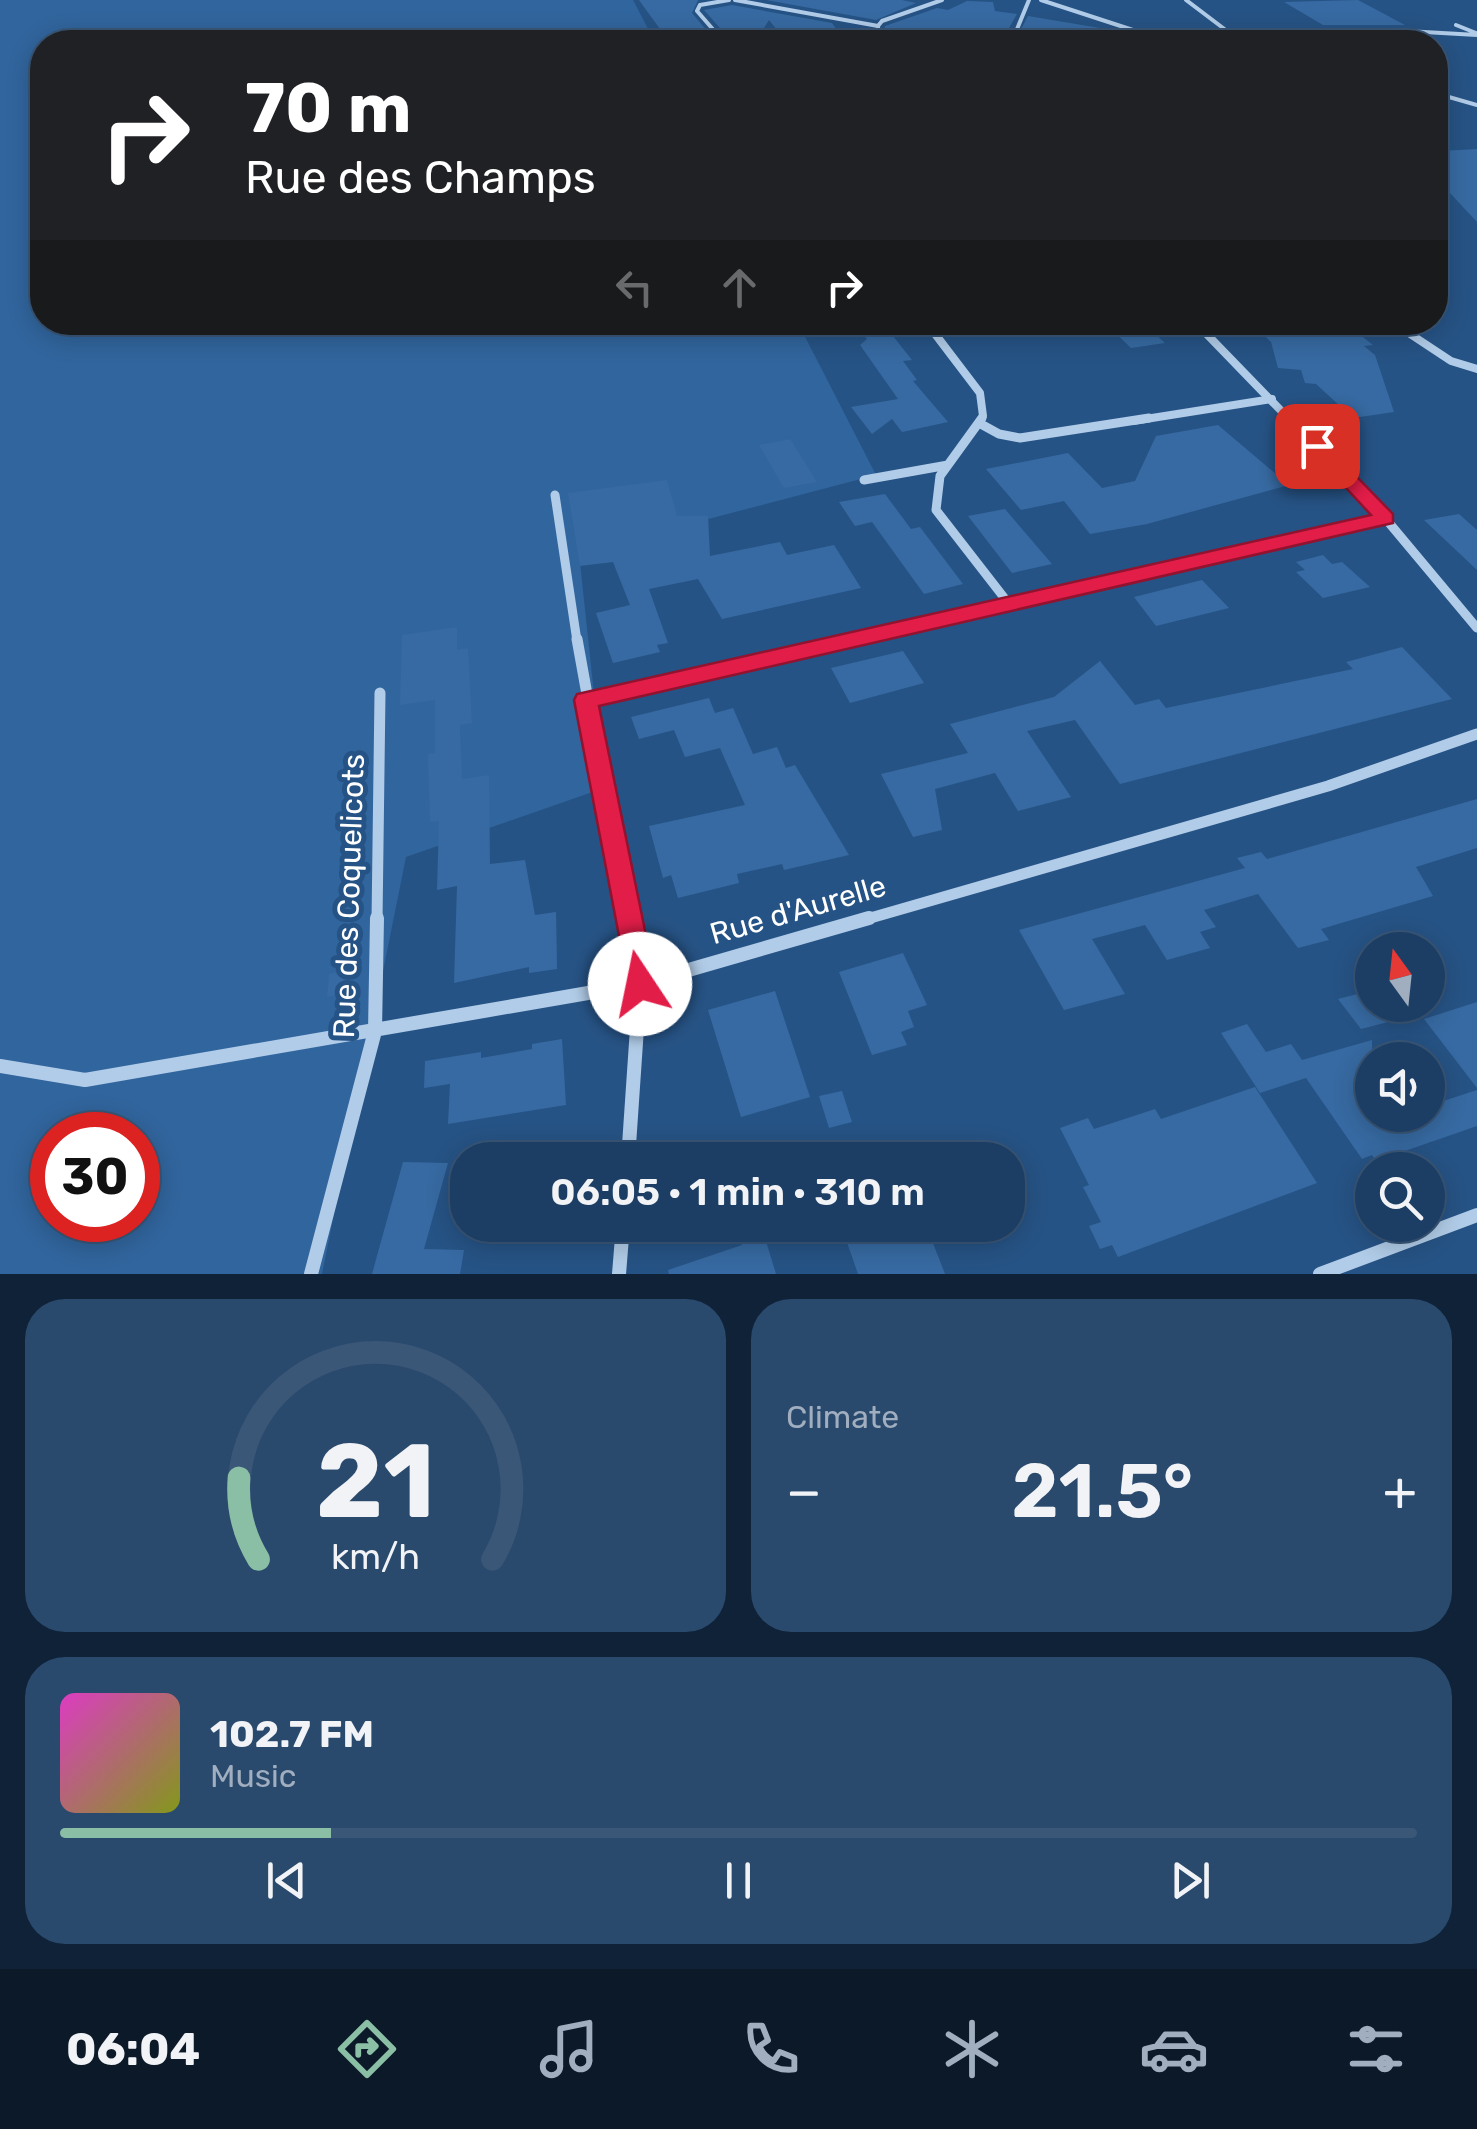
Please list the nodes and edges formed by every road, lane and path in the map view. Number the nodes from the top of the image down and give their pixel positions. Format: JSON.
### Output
{"nodes":[{"id":1,"x":732,"y":0,"type":"edge"},
{"id":2,"x":942,"y":0,"type":"edge"},
{"id":3,"x":1029,"y":0,"type":"edge"},
{"id":4,"x":1042,"y":0,"type":"edge"},
{"id":5,"x":1186,"y":0,"type":"edge"},
{"id":6,"x":1456,"y":25,"type":"dead end"},
{"id":7,"x":878,"y":26,"type":"junction"},
{"id":8,"x":713,"y":30,"type":"edge"},
{"id":9,"x":878,"y":30,"type":"edge"},
{"id":10,"x":1018,"y":30,"type":"edge"},
{"id":11,"x":1134,"y":30,"type":"edge"},
{"id":12,"x":1226,"y":30,"type":"edge"},
{"id":13,"x":1448,"y":33,"type":"edge"},
{"id":14,"x":1477,"y":34,"type":"edge"},
{"id":15,"x":1448,"y":97,"type":"edge"},
{"id":16,"x":1477,"y":105,"type":"edge"},
{"id":17,"x":936,"y":335,"type":"edge"},
{"id":18,"x":1208,"y":335,"type":"edge"},
{"id":19,"x":1412,"y":335,"type":"edge"},
{"id":20,"x":1477,"y":369,"type":"edge"},
{"id":21,"x":1272,"y":399,"type":"junction"},
{"id":22,"x":978,"y":423,"type":"junction"},
{"id":23,"x":949,"y":464,"type":"junction"},
{"id":24,"x":864,"y":480,"type":"dead end"},
{"id":25,"x":555,"y":495,"type":"dead end"},
{"id":26,"x":1386,"y":518,"type":"junction"},
{"id":27,"x":1009,"y":604,"type":"junction"},
{"id":28,"x":1477,"y":628,"type":"edge"},
{"id":29,"x":380,"y":693,"type":"dead end"},
{"id":30,"x":586,"y":700,"type":"junction"},
{"id":31,"x":1477,"y":734,"type":"edge"},
{"id":32,"x":640,"y":984,"type":"junction"},
{"id":33,"x":375,"y":1031,"type":"junction"},
{"id":34,"x":0,"y":1066,"type":"edge"},
{"id":35,"x":629,"y":1142,"type":"edge"},
{"id":36,"x":1477,"y":1215,"type":"edge"},
{"id":37,"x":622,"y":1242,"type":"edge"},
{"id":38,"x":311,"y":1274,"type":"edge"},
{"id":39,"x":619,"y":1274,"type":"edge"},
{"id":40,"x":1320,"y":1274,"type":"edge"}],
"edges":[{"from":1,"to":7,"type":"street"},
{"from":1,"to":8,"type":"street"},
{"from":2,"to":7,"type":"street"},
{"from":3,"to":10,"type":"street"},
{"from":4,"to":11,"type":"street"},
{"from":5,"to":12,"type":"street"},
{"from":6,"to":14,"type":"street"},
{"from":7,"to":9,"type":"street"},
{"from":13,"to":14,"type":"street"},
{"from":15,"to":16,"type":"street"},
{"from":17,"to":22,"type":"street"},
{"from":18,"to":21,"type":"street"},
{"from":19,"to":20,"type":"street"},
{"from":21,"to":22,"type":"street"},
{"from":21,"to":26,"type":"street"},
{"from":22,"to":23,"type":"street"},
{"from":23,"to":24,"type":"street"},
{"from":23,"to":27,"type":"street"},
{"from":25,"to":30,"type":"street"},
{"from":26,"to":27,"type":"street"},
{"from":26,"to":28,"type":"street"},
{"from":27,"to":30,"type":"street"},
{"from":29,"to":33,"type":"street","name":"Rue des Coquelicots"},
{"from":30,"to":32,"type":"street"},
{"from":31,"to":32,"type":"street","name":"Rue d'Aurelle"},
{"from":32,"to":33,"type":"street","name":"Rue d'Aurelle"},
{"from":32,"to":35,"type":"street"},
{"from":33,"to":34,"type":"street","name":"Rue d'Aurelle"},
{"from":33,"to":38,"type":"street","name":"Rue des Coquelicots"},
{"from":36,"to":40,"type":"street"},
{"from":37,"to":39,"type":"street"}]}
